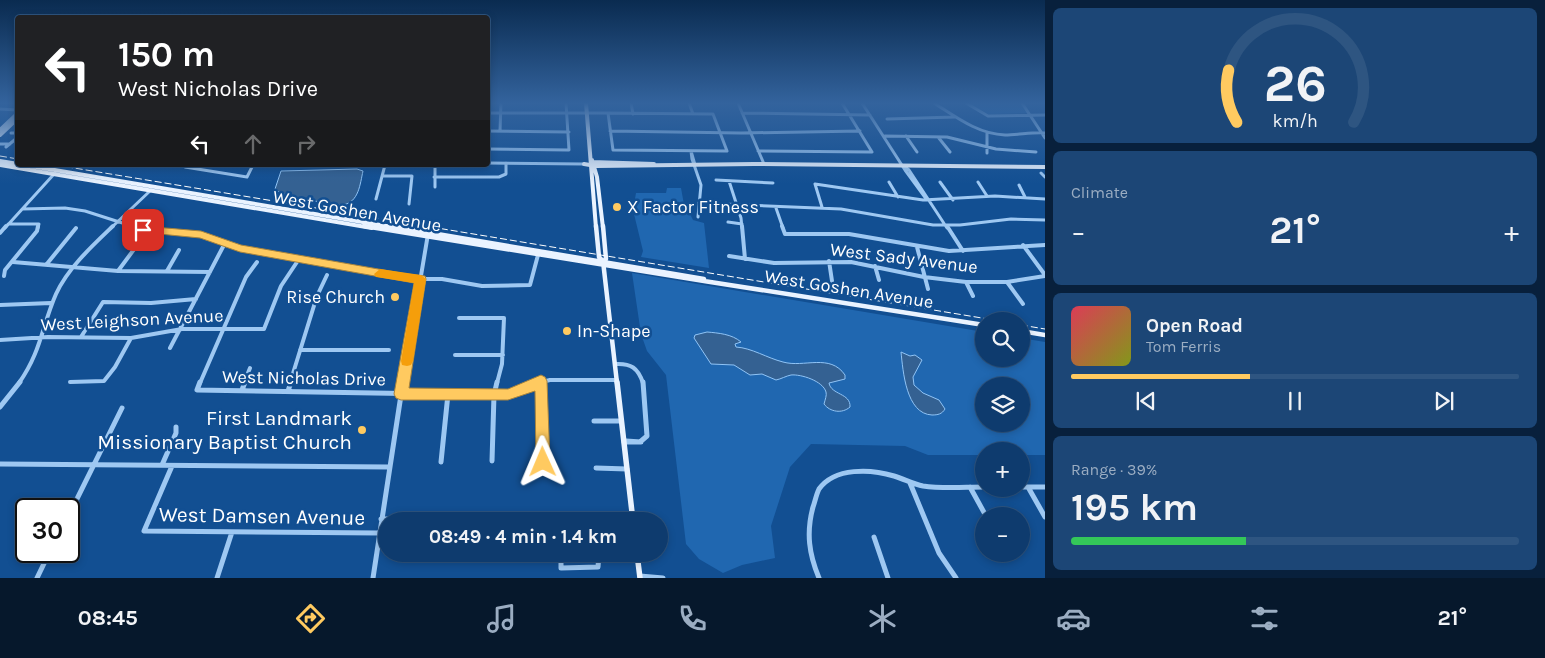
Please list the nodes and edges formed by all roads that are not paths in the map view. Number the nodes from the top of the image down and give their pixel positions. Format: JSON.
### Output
{"nodes":[{"id":1,"x":590,"y":130,"type":"edge"},
{"id":2,"x":750,"y":130,"type":"edge"},
{"id":3,"x":880,"y":130,"type":"edge"},
{"id":4,"x":980,"y":130,"type":"edge"},
{"id":5,"x":490,"y":131,"type":"edge"},
{"id":6,"x":500,"y":131,"type":"joint"},
{"id":7,"x":610,"y":131,"type":"joint"},
{"id":8,"x":860,"y":131,"type":"joint"},
{"id":9,"x":569,"y":132,"type":"joint"},
{"id":10,"x":720,"y":132,"type":"junction"},
{"id":11,"x":987,"y":132,"type":"junction"},
{"id":12,"x":1043,"y":132,"type":"edge"},
{"id":13,"x":11,"y":133,"type":"dead end"},
{"id":14,"x":15,"y":133,"type":"edge"},
{"id":15,"x":751,"y":133,"type":"junction"},
{"id":16,"x":884,"y":136,"type":"junction"},
{"id":17,"x":906,"y":136,"type":"junction"},
{"id":18,"x":938,"y":137,"type":"junction"},
{"id":19,"x":1045,"y":138,"type":"edge"},
{"id":20,"x":15,"y":141,"type":"edge"},
{"id":21,"x":0,"y":144,"type":"edge"},
{"id":22,"x":987,"y":147,"type":"junction"},
{"id":23,"x":490,"y":149,"type":"edge"},
{"id":24,"x":691,"y":151,"type":"junction"},
{"id":25,"x":758,"y":151,"type":"junction"},
{"id":26,"x":872,"y":152,"type":"joint"},
{"id":27,"x":917,"y":152,"type":"dead end"},
{"id":28,"x":950,"y":152,"type":"dead end"},
{"id":29,"x":1036,"y":152,"type":"dead end"},
{"id":30,"x":986,"y":153,"type":"dead end"},
{"id":31,"x":0,"y":163,"type":"edge"},
{"id":32,"x":490,"y":163,"type":"edge"},
{"id":33,"x":506,"y":163,"type":"junction"},
{"id":34,"x":593,"y":163,"type":"junction"},
{"id":35,"x":584,"y":164,"type":"joint"},
{"id":36,"x":764,"y":164,"type":"junction"},
{"id":37,"x":695,"y":165,"type":"junction"},
{"id":38,"x":15,"y":166,"type":"edge"},
{"id":39,"x":904,"y":166,"type":"junction"},
{"id":40,"x":23,"y":167,"type":"edge"},
{"id":41,"x":26,"y":167,"type":"edge"},
{"id":42,"x":36,"y":167,"type":"edge"},
{"id":43,"x":192,"y":167,"type":"edge"},
{"id":44,"x":252,"y":167,"type":"edge"},
{"id":45,"x":384,"y":167,"type":"edge"},
{"id":46,"x":435,"y":167,"type":"edge"},
{"id":47,"x":1045,"y":167,"type":"edge"},
{"id":48,"x":47,"y":169,"type":"junction"},
{"id":49,"x":57,"y":172,"type":"junction"},
{"id":50,"x":1041,"y":173,"type":"dead end"},
{"id":51,"x":247,"y":176,"type":"joint"},
{"id":52,"x":382,"y":176,"type":"junction"},
{"id":53,"x":434,"y":176,"type":"junction"},
{"id":54,"x":1045,"y":177,"type":"edge"},
{"id":55,"x":716,"y":180,"type":"dead end"},
{"id":56,"x":729,"y":181,"type":"junction"},
{"id":57,"x":849,"y":181,"type":"dead end"},
{"id":58,"x":889,"y":182,"type":"dead end"},
{"id":59,"x":940,"y":182,"type":"dead end"},
{"id":60,"x":978,"y":182,"type":"dead end"},
{"id":61,"x":773,"y":183,"type":"dead end"},
{"id":62,"x":815,"y":184,"type":"joint"},
{"id":63,"x":1019,"y":185,"type":"dead end"},
{"id":64,"x":435,"y":187,"type":"dead end"},
{"id":65,"x":153,"y":188,"type":"junction"},
{"id":66,"x":850,"y":188,"type":"junction"},
{"id":67,"x":593,"y":192,"type":"junction"},
{"id":68,"x":987,"y":196,"type":"junction"},
{"id":69,"x":899,"y":197,"type":"junction"},
{"id":70,"x":1025,"y":197,"type":"junction"},
{"id":71,"x":376,"y":199,"type":"dead end"},
{"id":72,"x":1045,"y":199,"type":"edge"},
{"id":73,"x":928,"y":200,"type":"junction"},
{"id":74,"x":953,"y":200,"type":"junction"},
{"id":75,"x":698,"y":203,"type":"junction"},
{"id":76,"x":409,"y":204,"type":"dead end"},
{"id":77,"x":737,"y":205,"type":"junction"},
{"id":78,"x":822,"y":207,"type":"junction"},
{"id":79,"x":776,"y":208,"type":"junction"},
{"id":80,"x":22,"y":209,"type":"junction"},
{"id":81,"x":295,"y":214,"type":"junction"},
{"id":82,"x":601,"y":214,"type":"junction"},
{"id":83,"x":330,"y":216,"type":"junction"},
{"id":84,"x":698,"y":217,"type":"dead end"},
{"id":85,"x":1045,"y":220,"type":"edge"},
{"id":86,"x":120,"y":221,"type":"junction"},
{"id":87,"x":728,"y":222,"type":"dead end"},
{"id":88,"x":8,"y":224,"type":"junction"},
{"id":89,"x":742,"y":224,"type":"junction"},
{"id":90,"x":945,"y":225,"type":"junction"},
{"id":91,"x":76,"y":228,"type":"dead end"},
{"id":92,"x":0,"y":234,"type":"edge"},
{"id":93,"x":428,"y":235,"type":"junction"},
{"id":94,"x":225,"y":243,"type":"junction"},
{"id":95,"x":1023,"y":245,"type":"junction"},
{"id":96,"x":1045,"y":245,"type":"edge"},
{"id":97,"x":917,"y":247,"type":"junction"},
{"id":98,"x":135,"y":248,"type":"dead end"},
{"id":99,"x":179,"y":250,"type":"dead end"},
{"id":100,"x":963,"y":251,"type":"junction"},
{"id":101,"x":538,"y":255,"type":"junction"},
{"id":102,"x":730,"y":256,"type":"dead end"},
{"id":103,"x":299,"y":259,"type":"junction"},
{"id":104,"x":745,"y":259,"type":"junction"},
{"id":105,"x":829,"y":261,"type":"junction"},
{"id":106,"x":13,"y":262,"type":"junction"},
{"id":107,"x":257,"y":262,"type":"dead end"},
{"id":108,"x":604,"y":264,"type":"junction"},
{"id":109,"x":46,"y":265,"type":"junction"},
{"id":110,"x":876,"y":266,"type":"junction"},
{"id":111,"x":74,"y":267,"type":"junction"},
{"id":112,"x":118,"y":271,"type":"junction"},
{"id":113,"x":168,"y":272,"type":"junction"},
{"id":114,"x":210,"y":272,"type":"junction"},
{"id":115,"x":327,"y":275,"type":"dead end"},
{"id":116,"x":1045,"y":275,"type":"edge"},
{"id":117,"x":4,"y":276,"type":"dead end"},
{"id":118,"x":924,"y":277,"type":"junction"},
{"id":119,"x":421,"y":279,"type":"junction"},
{"id":120,"x":879,"y":280,"type":"dead end"},
{"id":121,"x":832,"y":281,"type":"dead end"},
{"id":122,"x":966,"y":282,"type":"junction"},
{"id":123,"x":1008,"y":282,"type":"junction"},
{"id":124,"x":530,"y":285,"type":"joint"},
{"id":125,"x":928,"y":289,"type":"dead end"},
{"id":126,"x":973,"y":296,"type":"dead end"},
{"id":127,"x":196,"y":299,"type":"junction"},
{"id":128,"x":51,"y":303,"type":"junction"},
{"id":129,"x":1023,"y":304,"type":"dead end"},
{"id":130,"x":0,"y":305,"type":"edge"},
{"id":131,"x":459,"y":318,"type":"dead end"},
{"id":132,"x":975,"y":324,"type":"edge"},
{"id":133,"x":182,"y":329,"type":"junction"},
{"id":134,"x":223,"y":329,"type":"junction"},
{"id":135,"x":1030,"y":332,"type":"edge"},
{"id":136,"x":1045,"y":335,"type":"edge"},
{"id":137,"x":42,"y":337,"type":"junction"},
{"id":138,"x":81,"y":337,"type":"junction"},
{"id":139,"x":131,"y":338,"type":"junction"},
{"id":140,"x":0,"y":340,"type":"edge"},
{"id":141,"x":170,"y":348,"type":"dead end"},
{"id":142,"x":300,"y":350,"type":"junction"},
{"id":143,"x":389,"y":350,"type":"dead end"},
{"id":144,"x":455,"y":355,"type":"dead end"},
{"id":145,"x":503,"y":355,"type":"junction"},
{"id":146,"x":615,"y":364,"type":"junction"},
{"id":147,"x":250,"y":368,"type":"dead end"},
{"id":148,"x":617,"y":380,"type":"junction"},
{"id":149,"x":541,"y":381,"type":"junction"},
{"id":150,"x":70,"y":382,"type":"dead end"},
{"id":151,"x":242,"y":390,"type":"junction"},
{"id":152,"x":288,"y":390,"type":"junction"},
{"id":153,"x":401,"y":394,"type":"junction"},
{"id":154,"x":448,"y":394,"type":"junction"},
{"id":155,"x":494,"y":395,"type":"junction"},
{"id":156,"x":0,"y":408,"type":"edge"},
{"id":157,"x":122,"y":408,"type":"dead end"},
{"id":158,"x":594,"y":421,"type":"dead end"},
{"id":159,"x":621,"y":421,"type":"junction"},
{"id":160,"x":176,"y":427,"type":"dead end"},
{"id":161,"x":624,"y":442,"type":"junction"},
{"id":162,"x":492,"y":461,"type":"dead end"},
{"id":163,"x":441,"y":462,"type":"dead end"},
{"id":164,"x":543,"y":462,"type":"dead end"},
{"id":165,"x":0,"y":464,"type":"edge"},
{"id":166,"x":94,"y":465,"type":"junction"},
{"id":167,"x":162,"y":466,"type":"junction"},
{"id":168,"x":172,"y":466,"type":"junction"},
{"id":169,"x":389,"y":467,"type":"junction"},
{"id":170,"x":596,"y":468,"type":"dead end"},
{"id":171,"x":627,"y":468,"type":"junction"},
{"id":172,"x":910,"y":483,"type":"junction"},
{"id":173,"x":970,"y":486,"type":"junction"},
{"id":174,"x":975,"y":486,"type":"edge"},
{"id":175,"x":1030,"y":487,"type":"edge"},
{"id":176,"x":1045,"y":487,"type":"edge"},
{"id":177,"x":1030,"y":490,"type":"edge"},
{"id":178,"x":78,"y":498,"type":"edge"},
{"id":179,"x":981,"y":507,"type":"edge"},
{"id":180,"x":382,"y":512,"type":"edge"},
{"id":181,"x":632,"y":512,"type":"edge"},
{"id":182,"x":1045,"y":516,"type":"edge"},
{"id":183,"x":232,"y":532,"type":"junction"},
{"id":184,"x":378,"y":533,"type":"edge"},
{"id":185,"x":874,"y":537,"type":"dead end"},
{"id":186,"x":378,"y":540,"type":"edge"},
{"id":187,"x":561,"y":562,"type":"edge"},
{"id":188,"x":598,"y":562,"type":"edge"},
{"id":189,"x":638,"y":562,"type":"edge"},
{"id":190,"x":44,"y":563,"type":"edge"},
{"id":191,"x":640,"y":577,"type":"edge"},
{"id":192,"x":36,"y":578,"type":"edge"},
{"id":193,"x":217,"y":578,"type":"edge"},
{"id":194,"x":373,"y":578,"type":"edge"},
{"id":195,"x":663,"y":578,"type":"edge"},
{"id":196,"x":819,"y":578,"type":"edge"},
{"id":197,"x":888,"y":578,"type":"edge"},
{"id":198,"x":956,"y":578,"type":"edge"}],
"edges":[{"from":1,"to":34,"type":"main road"},
{"from":2,"to":15,"type":"street"},
{"from":3,"to":16,"type":"street"},
{"from":4,"to":11,"type":"street"},
{"from":5,"to":6,"type":"street"},
{"from":6,"to":9,"type":"street"},
{"from":7,"to":10,"type":"street"},
{"from":7,"to":24,"type":"street"},
{"from":8,"to":15,"type":"street"},
{"from":8,"to":26,"type":"street"},
{"from":9,"to":23,"type":"street"},
{"from":10,"to":15,"type":"street"},
{"from":10,"to":24,"type":"street"},
{"from":11,"to":12,"type":"street"},
{"from":11,"to":22,"type":"street"},
{"from":12,"to":19,"type":"street"},
{"from":13,"to":14,"type":"street"},
{"from":15,"to":25,"type":"street"},
{"from":16,"to":17,"type":"street"},
{"from":16,"to":39,"type":"street"},
{"from":17,"to":18,"type":"street"},
{"from":17,"to":27,"type":"street"},
{"from":18,"to":22,"type":"street"},
{"from":18,"to":28,"type":"street"},
{"from":20,"to":21,"type":"street"},
{"from":22,"to":29,"type":"street"},
{"from":22,"to":30,"type":"street"},
{"from":24,"to":37,"type":"street"},
{"from":25,"to":26,"type":"street"},
{"from":25,"to":36,"type":"street"},
{"from":31,"to":38,"type":"main road","name":"West Goshen Avenue"},
{"from":32,"to":33,"type":"street"},
{"from":33,"to":35,"type":"street"},
{"from":33,"to":53,"type":"street"},
{"from":34,"to":35,"type":"main road"},
{"from":34,"to":37,"type":"main road"},
{"from":34,"to":67,"type":"main road"},
{"from":34,"to":82,"type":"main road"},
{"from":36,"to":37,"type":"main road"},
{"from":36,"to":39,"type":"main road"},
{"from":37,"to":75,"type":"street"},
{"from":39,"to":47,"type":"main road"},
{"from":39,"to":73,"type":"street"},
{"from":40,"to":49,"type":"main road","name":"West Goshen Avenue"},
{"from":41,"to":48,"type":"main road"},
{"from":42,"to":48,"type":"main road","name":"West Goshen Avenue"},
{"from":43,"to":51,"type":"street"},
{"from":44,"to":51,"type":"street"},
{"from":45,"to":52,"type":"street"},
{"from":46,"to":53,"type":"street"},
{"from":48,"to":49,"type":"main road","name":"West Goshen Avenue"},
{"from":49,"to":65,"type":"main road","name":"West Goshen Avenue"},
{"from":49,"to":80,"type":"street"},
{"from":50,"to":54,"type":"street"},
{"from":52,"to":71,"type":"street"},
{"from":52,"to":76,"type":"street"},
{"from":53,"to":64,"type":"street"},
{"from":55,"to":56,"type":"street"},
{"from":56,"to":61,"type":"street"},
{"from":56,"to":77,"type":"street"},
{"from":57,"to":66,"type":"street"},
{"from":58,"to":69,"type":"street"},
{"from":59,"to":74,"type":"street"},
{"from":60,"to":68,"type":"street"},
{"from":62,"to":66,"type":"street"},
{"from":62,"to":78,"type":"street"},
{"from":63,"to":70,"type":"street"},
{"from":65,"to":81,"type":"main road","name":"West Goshen Avenue"},
{"from":65,"to":83,"type":"main road","name":"West Goshen Avenue"},
{"from":65,"to":86,"type":"street"},
{"from":66,"to":69,"type":"street"},
{"from":67,"to":82,"type":"main road"},
{"from":67,"to":108,"type":"main road"},
{"from":68,"to":70,"type":"street"},
{"from":68,"to":74,"type":"street"},
{"from":69,"to":73,"type":"street"},
{"from":70,"to":72,"type":"street"},
{"from":73,"to":74,"type":"street"},
{"from":73,"to":90,"type":"street"},
{"from":75,"to":77,"type":"street"},
{"from":75,"to":84,"type":"street"},
{"from":77,"to":79,"type":"street"},
{"from":77,"to":89,"type":"street"},
{"from":78,"to":79,"type":"street"},
{"from":78,"to":90,"type":"street"},
{"from":79,"to":97,"type":"street"},
{"from":80,"to":86,"type":"street"},
{"from":80,"to":88,"type":"street"},
{"from":81,"to":83,"type":"main road"},
{"from":81,"to":93,"type":"main road","name":"West Goshen Avenue"},
{"from":82,"to":108,"type":"main road"},
{"from":83,"to":93,"type":"main road","name":"West Goshen Avenue"},
{"from":85,"to":90,"type":"street"},
{"from":86,"to":94,"type":"street"},
{"from":86,"to":111,"type":"street"},
{"from":87,"to":89,"type":"street"},
{"from":88,"to":92,"type":"street"},
{"from":88,"to":106,"type":"street"},
{"from":89,"to":104,"type":"street"},
{"from":90,"to":100,"type":"street"},
{"from":91,"to":109,"type":"street"},
{"from":93,"to":101,"type":"main road","name":"West Goshen Avenue"},
{"from":93,"to":108,"type":"main road","name":"West Goshen Avenue"},
{"from":93,"to":119,"type":"street"},
{"from":94,"to":103,"type":"street"},
{"from":94,"to":114,"type":"street"},
{"from":95,"to":96,"type":"street"},
{"from":95,"to":100,"type":"street"},
{"from":95,"to":116,"type":"street"},
{"from":97,"to":100,"type":"street"},
{"from":97,"to":118,"type":"street"},
{"from":98,"to":112,"type":"street"},
{"from":99,"to":113,"type":"street"},
{"from":101,"to":108,"type":"main road","name":"West Goshen Avenue"},
{"from":101,"to":124,"type":"street"},
{"from":102,"to":104,"type":"street","name":"West Sady Avenue"},
{"from":103,"to":119,"type":"street"},
{"from":103,"to":134,"type":"street","name":"West Leighson Avenue"},
{"from":104,"to":105,"type":"street","name":"West Sady Avenue"},
{"from":105,"to":110,"type":"street","name":"West Sady Avenue"},
{"from":105,"to":121,"type":"street"},
{"from":106,"to":109,"type":"street"},
{"from":106,"to":117,"type":"street"},
{"from":107,"to":134,"type":"street"},
{"from":108,"to":132,"type":"main road","name":"West Goshen Avenue"},
{"from":108,"to":146,"type":"main road"},
{"from":109,"to":111,"type":"street"},
{"from":110,"to":118,"type":"street","name":"West Sady Avenue"},
{"from":110,"to":120,"type":"street"},
{"from":111,"to":112,"type":"street"},
{"from":111,"to":128,"type":"street"},
{"from":112,"to":113,"type":"street"},
{"from":113,"to":114,"type":"street"},
{"from":114,"to":127,"type":"street"},
{"from":115,"to":142,"type":"street"},
{"from":116,"to":123,"type":"street","name":"West Sady Avenue"},
{"from":118,"to":122,"type":"street","name":"West Sady Avenue"},
{"from":118,"to":125,"type":"street"},
{"from":119,"to":124,"type":"street"},
{"from":119,"to":153,"type":"street"},
{"from":122,"to":123,"type":"street","name":"West Sady Avenue"},
{"from":122,"to":126,"type":"street"},
{"from":123,"to":129,"type":"street"},
{"from":127,"to":133,"type":"street"},
{"from":127,"to":138,"type":"street"},
{"from":128,"to":130,"type":"street"},
{"from":128,"to":137,"type":"street"},
{"from":131,"to":145,"type":"street"},
{"from":133,"to":134,"type":"street","name":"West Leighson Avenue"},
{"from":133,"to":139,"type":"street","name":"West Leighson Avenue"},
{"from":133,"to":141,"type":"street"},
{"from":134,"to":151,"type":"street","name":"West Nicholas Drive"},
{"from":135,"to":136,"type":"main road"},
{"from":137,"to":138,"type":"street","name":"West Leighson Avenue"},
{"from":137,"to":140,"type":"street","name":"West Leighson Avenue"},
{"from":137,"to":156,"type":"street"},
{"from":138,"to":139,"type":"street","name":"West Leighson Avenue"},
{"from":139,"to":150,"type":"street"},
{"from":142,"to":143,"type":"street"},
{"from":142,"to":152,"type":"street"},
{"from":144,"to":145,"type":"street"},
{"from":145,"to":155,"type":"street"},
{"from":146,"to":148,"type":"main road"},
{"from":146,"to":161,"type":"street"},
{"from":147,"to":151,"type":"street"},
{"from":148,"to":149,"type":"street","name":"West Nicholas Drive"},
{"from":148,"to":159,"type":"main road"},
{"from":149,"to":155,"type":"street","name":"West Nicholas Drive"},
{"from":149,"to":164,"type":"street"},
{"from":151,"to":152,"type":"street","name":"West Nicholas Drive"},
{"from":152,"to":153,"type":"street","name":"West Nicholas Drive"},
{"from":153,"to":154,"type":"street","name":"West Nicholas Drive"},
{"from":153,"to":169,"type":"street"},
{"from":154,"to":155,"type":"street","name":"West Nicholas Drive"},
{"from":154,"to":163,"type":"street"},
{"from":155,"to":162,"type":"street"},
{"from":157,"to":166,"type":"street"},
{"from":158,"to":159,"type":"street"},
{"from":159,"to":161,"type":"main road"},
{"from":160,"to":167,"type":"street"},
{"from":161,"to":171,"type":"main road"},
{"from":165,"to":166,"type":"street"},
{"from":166,"to":167,"type":"street"},
{"from":166,"to":178,"type":"street"},
{"from":167,"to":168,"type":"street"},
{"from":168,"to":169,"type":"street"},
{"from":168,"to":183,"type":"street","name":"West Damsen Avenue"},
{"from":169,"to":180,"type":"street"},
{"from":170,"to":171,"type":"street"},
{"from":171,"to":181,"type":"main road"},
{"from":172,"to":173,"type":"street"},
{"from":172,"to":196,"type":"street"},
{"from":172,"to":198,"type":"street"},
{"from":173,"to":174,"type":"street"},
{"from":173,"to":179,"type":"street"},
{"from":175,"to":176,"type":"street"},
{"from":177,"to":182,"type":"street"},
{"from":183,"to":184,"type":"street","name":"West Damsen Avenue"},
{"from":183,"to":193,"type":"street"},
{"from":185,"to":197,"type":"street"},
{"from":186,"to":194,"type":"street"},
{"from":187,"to":188,"type":"street"},
{"from":189,"to":191,"type":"main road"},
{"from":190,"to":192,"type":"street"},
{"from":191,"to":195,"type":"street"}]}
